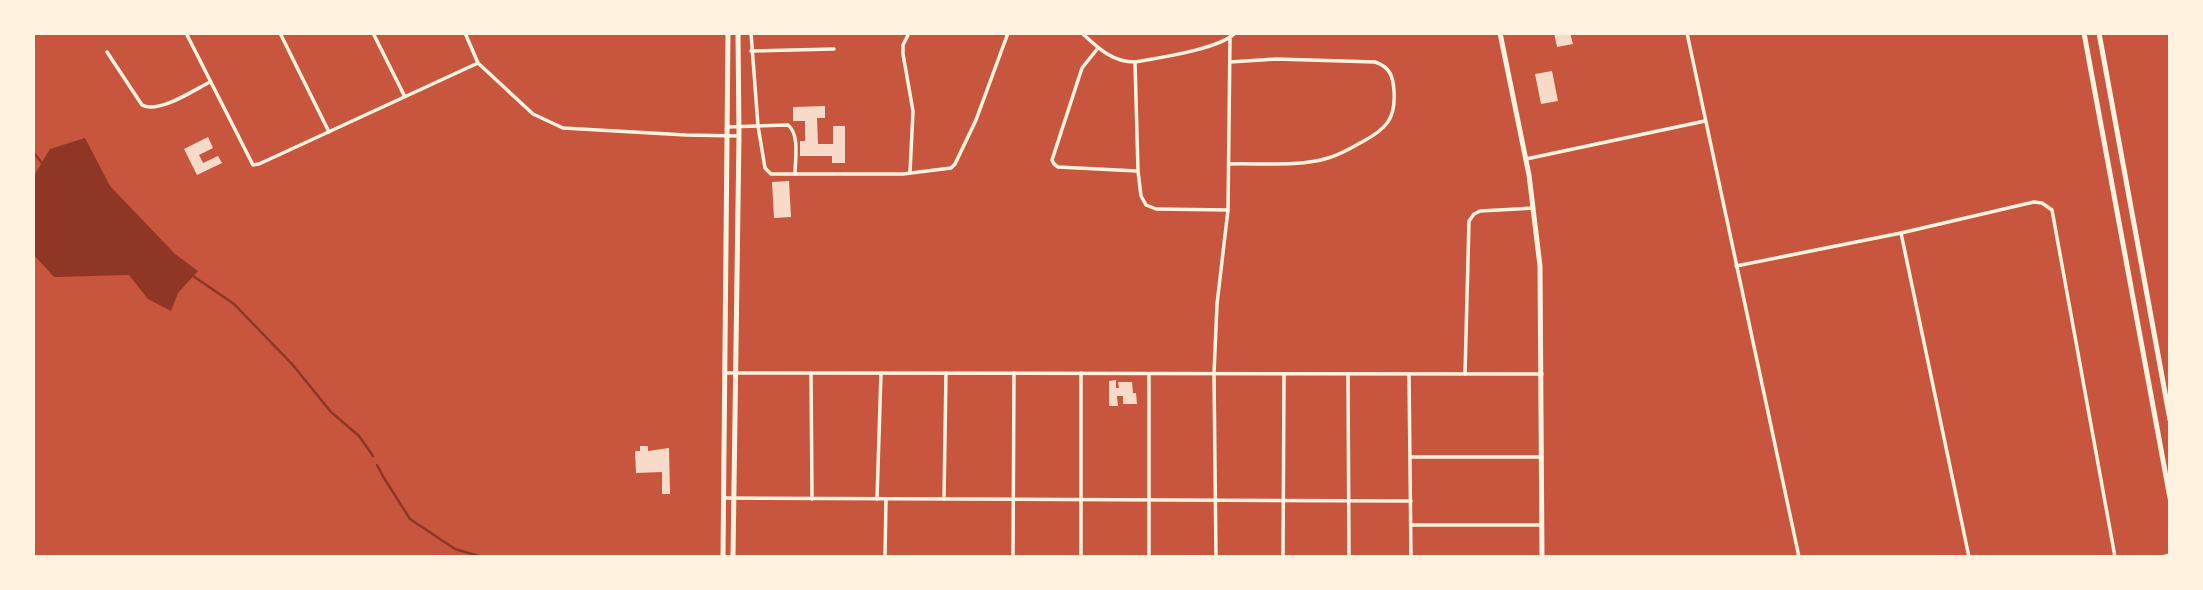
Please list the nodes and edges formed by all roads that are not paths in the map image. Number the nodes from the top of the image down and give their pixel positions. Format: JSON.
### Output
{"nodes":[{"id":1,"x":186,"y":33,"type":"edge"},
{"id":2,"x":280,"y":33,"type":"edge"},
{"id":3,"x":373,"y":33,"type":"edge"},
{"id":4,"x":465,"y":33,"type":"edge"},
{"id":5,"x":728,"y":33,"type":"edge"},
{"id":6,"x":738,"y":33,"type":"edge"},
{"id":7,"x":751,"y":33,"type":"edge"},
{"id":8,"x":909,"y":33,"type":"edge"},
{"id":9,"x":1008,"y":33,"type":"edge"},
{"id":10,"x":1082,"y":33,"type":"edge"},
{"id":11,"x":1235,"y":33,"type":"edge"},
{"id":12,"x":1500,"y":33,"type":"edge"},
{"id":13,"x":1687,"y":33,"type":"edge"},
{"id":14,"x":2084,"y":33,"type":"edge"},
{"id":15,"x":2099,"y":33,"type":"edge"},
{"id":16,"x":1230,"y":39,"type":"junction"},
{"id":17,"x":1098,"y":48,"type":"junction"},
{"id":18,"x":834,"y":49,"type":"dead end"},
{"id":19,"x":751,"y":51,"type":"junction"},
{"id":20,"x":107,"y":52,"type":"dead end"},
{"id":21,"x":1135,"y":62,"type":"junction"},
{"id":22,"x":1230,"y":62,"type":"junction"},
{"id":23,"x":478,"y":63,"type":"junction"},
{"id":24,"x":211,"y":82,"type":"junction"},
{"id":25,"x":404,"y":95,"type":"junction"},
{"id":26,"x":1704,"y":121,"type":"junction"},
{"id":27,"x":758,"y":126,"type":"junction"},
{"id":28,"x":727,"y":127,"type":"junction"},
{"id":29,"x":739,"y":127,"type":"junction"},
{"id":30,"x":329,"y":132,"type":"junction"},
{"id":31,"x":727,"y":135,"type":"junction"},
{"id":32,"x":739,"y":135,"type":"junction"},
{"id":33,"x":1526,"y":159,"type":"junction"},
{"id":34,"x":1228,"y":164,"type":"junction"},
{"id":35,"x":1138,"y":171,"type":"junction"},
{"id":36,"x":910,"y":173,"type":"junction"},
{"id":37,"x":795,"y":174,"type":"junction"},
{"id":38,"x":1534,"y":208,"type":"junction"},
{"id":39,"x":1228,"y":210,"type":"junction"},
{"id":40,"x":1901,"y":233,"type":"junction"},
{"id":41,"x":1736,"y":266,"type":"junction"},
{"id":42,"x":725,"y":373,"type":"junction"},
{"id":43,"x":735,"y":373,"type":"junction"},
{"id":44,"x":811,"y":373,"type":"junction"},
{"id":45,"x":881,"y":373,"type":"junction"},
{"id":46,"x":946,"y":373,"type":"junction"},
{"id":47,"x":1014,"y":373,"type":"junction"},
{"id":48,"x":1081,"y":373,"type":"junction"},
{"id":49,"x":1149,"y":374,"type":"junction"},
{"id":50,"x":1214,"y":374,"type":"junction"},
{"id":51,"x":1284,"y":374,"type":"junction"},
{"id":52,"x":1348,"y":374,"type":"junction"},
{"id":53,"x":1409,"y":374,"type":"junction"},
{"id":54,"x":1465,"y":374,"type":"junction"},
{"id":55,"x":1542,"y":374,"type":"junction"},
{"id":56,"x":2170,"y":420,"type":"edge"},
{"id":57,"x":1411,"y":457,"type":"junction"},
{"id":58,"x":1541,"y":457,"type":"junction"},
{"id":59,"x":723,"y":498,"type":"junction"},
{"id":60,"x":2170,"y":498,"type":"edge"},
{"id":61,"x":734,"y":499,"type":"junction"},
{"id":62,"x":812,"y":499,"type":"junction"},
{"id":63,"x":877,"y":499,"type":"junction"},
{"id":64,"x":886,"y":499,"type":"junction"},
{"id":65,"x":944,"y":499,"type":"junction"},
{"id":66,"x":1014,"y":500,"type":"junction"},
{"id":67,"x":1081,"y":500,"type":"junction"},
{"id":68,"x":1149,"y":500,"type":"junction"},
{"id":69,"x":1215,"y":501,"type":"junction"},
{"id":70,"x":1283,"y":501,"type":"junction"},
{"id":71,"x":1350,"y":501,"type":"junction"},
{"id":72,"x":1410,"y":501,"type":"junction"},
{"id":73,"x":1411,"y":525,"type":"junction"},
{"id":74,"x":1542,"y":525,"type":"junction"},
{"id":75,"x":2170,"y":555,"type":"edge"},
{"id":76,"x":723,"y":557,"type":"edge"},
{"id":77,"x":733,"y":557,"type":"edge"},
{"id":78,"x":885,"y":557,"type":"edge"},
{"id":79,"x":1013,"y":557,"type":"edge"},
{"id":80,"x":1081,"y":557,"type":"edge"},
{"id":81,"x":1149,"y":557,"type":"edge"},
{"id":82,"x":1216,"y":557,"type":"edge"},
{"id":83,"x":1283,"y":557,"type":"edge"},
{"id":84,"x":1349,"y":557,"type":"edge"},
{"id":85,"x":1410,"y":557,"type":"edge"},
{"id":86,"x":1542,"y":557,"type":"edge"},
{"id":87,"x":1799,"y":557,"type":"edge"},
{"id":88,"x":1969,"y":557,"type":"edge"},
{"id":89,"x":2115,"y":557,"type":"edge"},
{"id":90,"x":2162,"y":557,"type":"edge"}],
"edges":[{"from":1,"to":24,"type":"street"},
{"from":2,"to":30,"type":"street"},
{"from":3,"to":25,"type":"street"},
{"from":4,"to":23,"type":"street"},
{"from":5,"to":28,"type":"street"},
{"from":6,"to":29,"type":"street"},
{"from":7,"to":19,"type":"street"},
{"from":8,"to":36,"type":"street"},
{"from":9,"to":36,"type":"street"},
{"from":10,"to":17,"type":"street"},
{"from":11,"to":16,"type":"street"},
{"from":12,"to":33,"type":"street"},
{"from":13,"to":26,"type":"street"},
{"from":14,"to":60,"type":"street"},
{"from":15,"to":56,"type":"street"},
{"from":16,"to":21,"type":"street"},
{"from":16,"to":22,"type":"street"},
{"from":17,"to":21,"type":"street"},
{"from":17,"to":35,"type":"street"},
{"from":18,"to":19,"type":"street"},
{"from":19,"to":27,"type":"street"},
{"from":20,"to":24,"type":"street"},
{"from":21,"to":35,"type":"street"},
{"from":22,"to":34,"type":"street"},
{"from":22,"to":34,"type":"street"},
{"from":23,"to":25,"type":"street"},
{"from":23,"to":31,"type":"street"},
{"from":24,"to":30,"type":"street"},
{"from":25,"to":30,"type":"street"},
{"from":26,"to":33,"type":"street"},
{"from":26,"to":41,"type":"street"},
{"from":27,"to":29,"type":"street"},
{"from":27,"to":37,"type":"street"},
{"from":27,"to":37,"type":"street"},
{"from":28,"to":29,"type":"street"},
{"from":28,"to":31,"type":"street"},
{"from":29,"to":32,"type":"street"},
{"from":31,"to":32,"type":"street"},
{"from":31,"to":42,"type":"street"},
{"from":32,"to":43,"type":"street"},
{"from":33,"to":38,"type":"street"},
{"from":34,"to":39,"type":"street"},
{"from":35,"to":39,"type":"street"},
{"from":36,"to":37,"type":"street"},
{"from":38,"to":54,"type":"street"},
{"from":38,"to":55,"type":"street"},
{"from":39,"to":50,"type":"street"},
{"from":40,"to":41,"type":"street"},
{"from":40,"to":88,"type":"street"},
{"from":40,"to":89,"type":"street"},
{"from":41,"to":87,"type":"street"},
{"from":42,"to":43,"type":"street"},
{"from":42,"to":59,"type":"street"},
{"from":43,"to":44,"type":"street"},
{"from":43,"to":61,"type":"street"},
{"from":44,"to":45,"type":"street"},
{"from":44,"to":62,"type":"street"},
{"from":45,"to":46,"type":"street"},
{"from":45,"to":63,"type":"street"},
{"from":46,"to":47,"type":"street"},
{"from":46,"to":65,"type":"street"},
{"from":47,"to":48,"type":"street"},
{"from":47,"to":66,"type":"street"},
{"from":48,"to":49,"type":"street"},
{"from":48,"to":67,"type":"street"},
{"from":49,"to":50,"type":"street"},
{"from":49,"to":68,"type":"street"},
{"from":50,"to":51,"type":"street"},
{"from":50,"to":69,"type":"street"},
{"from":51,"to":52,"type":"street"},
{"from":51,"to":70,"type":"street"},
{"from":52,"to":53,"type":"street"},
{"from":52,"to":71,"type":"street"},
{"from":53,"to":54,"type":"street"},
{"from":53,"to":57,"type":"street"},
{"from":54,"to":55,"type":"street"},
{"from":55,"to":58,"type":"street"},
{"from":57,"to":58,"type":"street"},
{"from":57,"to":72,"type":"street"},
{"from":58,"to":74,"type":"street"},
{"from":59,"to":61,"type":"street"},
{"from":59,"to":76,"type":"street"},
{"from":61,"to":62,"type":"street"},
{"from":61,"to":77,"type":"street"},
{"from":62,"to":63,"type":"street"},
{"from":63,"to":64,"type":"street"},
{"from":64,"to":65,"type":"street"},
{"from":64,"to":78,"type":"street"},
{"from":65,"to":66,"type":"street"},
{"from":66,"to":67,"type":"street"},
{"from":66,"to":79,"type":"street"},
{"from":67,"to":68,"type":"street"},
{"from":67,"to":80,"type":"street"},
{"from":68,"to":69,"type":"street"},
{"from":68,"to":81,"type":"street"},
{"from":69,"to":70,"type":"street"},
{"from":69,"to":82,"type":"street"},
{"from":70,"to":71,"type":"street"},
{"from":70,"to":83,"type":"street"},
{"from":71,"to":72,"type":"street"},
{"from":71,"to":84,"type":"street"},
{"from":72,"to":73,"type":"street"},
{"from":73,"to":74,"type":"street"},
{"from":73,"to":85,"type":"street"},
{"from":74,"to":86,"type":"street"},
{"from":75,"to":90,"type":"street"}]}
